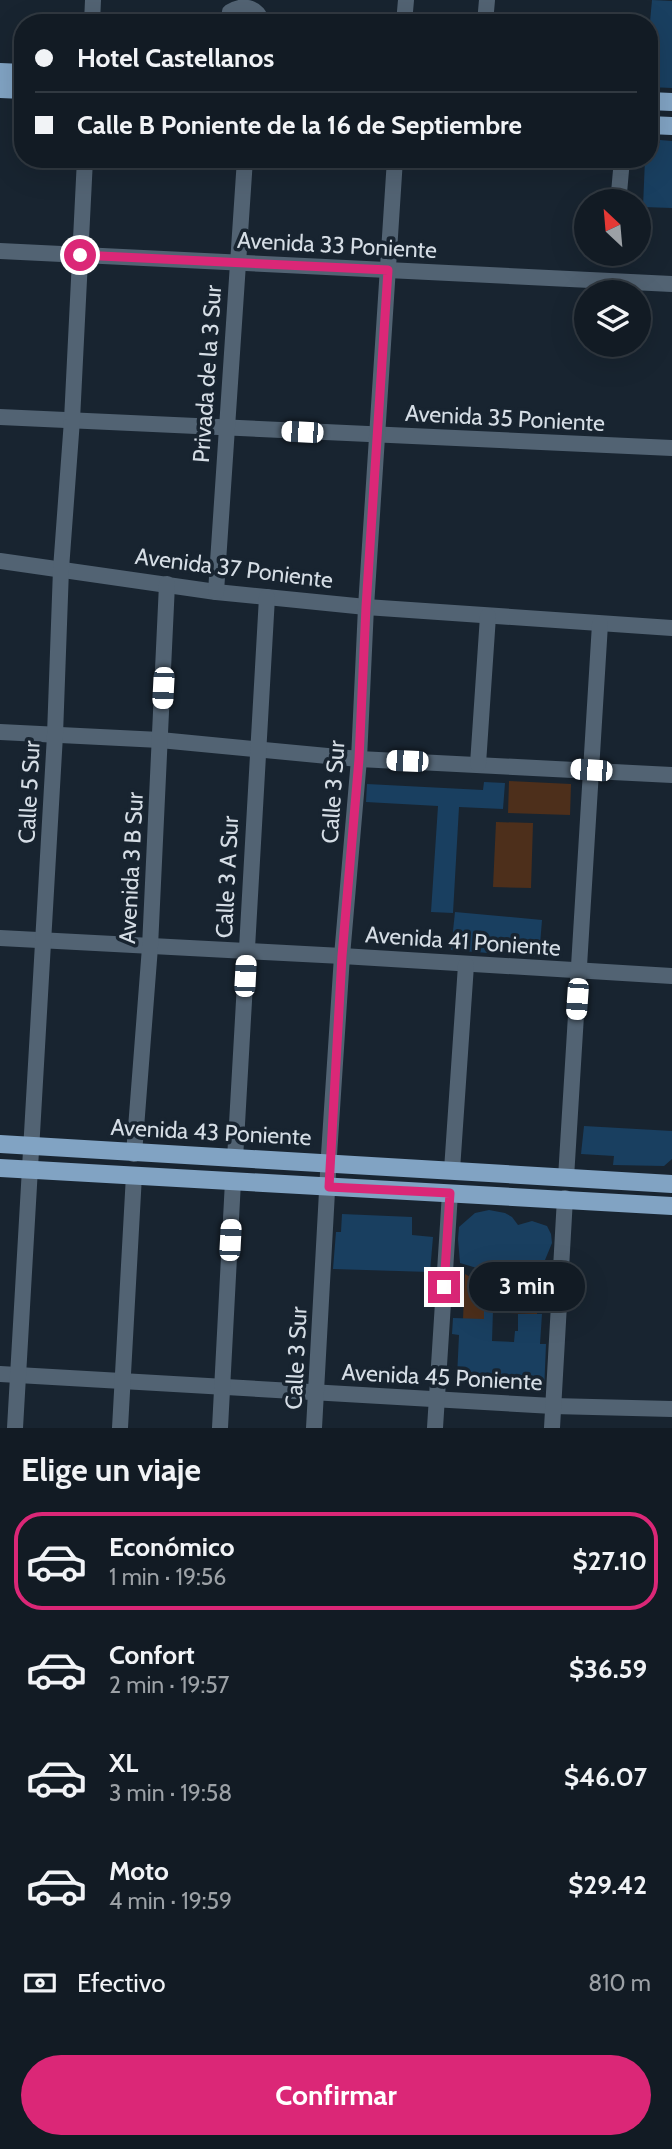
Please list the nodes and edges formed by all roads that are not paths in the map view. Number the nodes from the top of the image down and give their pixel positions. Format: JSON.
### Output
{"nodes":[{"id":1,"x":230,"y":14,"type":"edge"},
{"id":2,"x":260,"y":14,"type":"edge"},
{"id":3,"x":85,"y":168,"type":"edge"},
{"id":4,"x":244,"y":168,"type":"edge"},
{"id":5,"x":394,"y":168,"type":"edge"},
{"id":6,"x":621,"y":168,"type":"edge"},
{"id":7,"x":619,"y":189,"type":"edge"},
{"id":8,"x":0,"y":251,"type":"edge"},
{"id":9,"x":80,"y":255,"type":"junction"},
{"id":10,"x":237,"y":262,"type":"junction"},
{"id":11,"x":388,"y":270,"type":"junction"},
{"id":12,"x":672,"y":284,"type":"edge"},
{"id":13,"x":0,"y":418,"type":"edge"},
{"id":14,"x":72,"y":421,"type":"junction"},
{"id":15,"x":227,"y":428,"type":"junction"},
{"id":16,"x":378,"y":435,"type":"junction"},
{"id":17,"x":672,"y":448,"type":"edge"},
{"id":18,"x":0,"y":561,"type":"edge"},
{"id":19,"x":61,"y":569,"type":"junction"},
{"id":20,"x":167,"y":584,"type":"junction"},
{"id":21,"x":216,"y":592,"type":"junction"},
{"id":22,"x":267,"y":597,"type":"junction"},
{"id":23,"x":366,"y":607,"type":"junction"},
{"id":24,"x":488,"y":616,"type":"junction"},
{"id":25,"x":600,"y":624,"type":"junction"},
{"id":26,"x":672,"y":628,"type":"edge"},
{"id":27,"x":0,"y":732,"type":"edge"},
{"id":28,"x":55,"y":735,"type":"junction"},
{"id":29,"x":160,"y":740,"type":"junction"},
{"id":30,"x":257,"y":750,"type":"junction"},
{"id":31,"x":359,"y":759,"type":"junction"},
{"id":32,"x":478,"y":764,"type":"junction"},
{"id":33,"x":591,"y":770,"type":"junction"},
{"id":34,"x":672,"y":775,"type":"edge"},
{"id":35,"x":0,"y":938,"type":"edge"},
{"id":36,"x":43,"y":940,"type":"junction"},
{"id":37,"x":150,"y":947,"type":"junction"},
{"id":38,"x":246,"y":951,"type":"junction"},
{"id":39,"x":342,"y":956,"type":"junction"},
{"id":40,"x":467,"y":965,"type":"junction"},
{"id":41,"x":579,"y":971,"type":"junction"},
{"id":42,"x":672,"y":976,"type":"edge"},
{"id":43,"x":0,"y":1144,"type":"edge"},
{"id":44,"x":32,"y":1147,"type":"junction"},
{"id":45,"x":134,"y":1154,"type":"junction"},
{"id":46,"x":235,"y":1159,"type":"junction"},
{"id":47,"x":329,"y":1163,"type":"junction"},
{"id":48,"x":0,"y":1168,"type":"edge"},
{"id":49,"x":30,"y":1169,"type":"junction"},
{"id":50,"x":453,"y":1170,"type":"junction"},
{"id":51,"x":134,"y":1175,"type":"junction"},
{"id":52,"x":566,"y":1178,"type":"junction"},
{"id":53,"x":233,"y":1181,"type":"junction"},
{"id":54,"x":672,"y":1184,"type":"edge"},
{"id":55,"x":329,"y":1187,"type":"junction"},
{"id":56,"x":450,"y":1193,"type":"junction"},
{"id":57,"x":565,"y":1198,"type":"junction"},
{"id":58,"x":672,"y":1206,"type":"edge"},
{"id":59,"x":0,"y":1374,"type":"edge"},
{"id":60,"x":17,"y":1375,"type":"junction"},
{"id":61,"x":123,"y":1380,"type":"junction"},
{"id":62,"x":222,"y":1387,"type":"junction"},
{"id":63,"x":317,"y":1393,"type":"junction"},
{"id":64,"x":437,"y":1398,"type":"junction"},
{"id":65,"x":553,"y":1406,"type":"junction"},
{"id":66,"x":672,"y":1409,"type":"edge"},
{"id":67,"x":15,"y":1428,"type":"edge"},
{"id":68,"x":120,"y":1428,"type":"edge"},
{"id":69,"x":220,"y":1428,"type":"edge"},
{"id":70,"x":314,"y":1428,"type":"edge"},
{"id":71,"x":435,"y":1428,"type":"edge"},
{"id":72,"x":552,"y":1428,"type":"edge"}],
"edges":[{"from":1,"to":2,"type":"street"},
{"from":3,"to":9,"type":"street","name":"Calle 5 Sur"},
{"from":4,"to":10,"type":"street","name":"Privada de la 3 Sur"},
{"from":5,"to":11,"type":"street","name":"Calle 3 Sur"},
{"from":6,"to":7,"type":"street"},
{"from":8,"to":9,"type":"street","name":"Avenida 33 Poniente"},
{"from":9,"to":10,"type":"street","name":"Avenida 33 Poniente"},
{"from":9,"to":14,"type":"street","name":"Calle 5 Sur"},
{"from":10,"to":11,"type":"street","name":"Avenida 33 Poniente"},
{"from":10,"to":15,"type":"street","name":"Privada de la 3 Sur"},
{"from":11,"to":12,"type":"street","name":"Avenida 33 Poniente"},
{"from":11,"to":16,"type":"street","name":"Calle 3 Sur"},
{"from":13,"to":14,"type":"street","name":"Avenida 35 Poniente"},
{"from":14,"to":15,"type":"street","name":"Avenida 35 Poniente"},
{"from":14,"to":19,"type":"street","name":"Calle 5 Sur"},
{"from":15,"to":16,"type":"street","name":"Avenida 35 Poniente"},
{"from":15,"to":21,"type":"street","name":"Privada de la 3 Sur"},
{"from":16,"to":17,"type":"street","name":"Avenida 35 Poniente"},
{"from":16,"to":23,"type":"street","name":"Calle 3 Sur"},
{"from":18,"to":19,"type":"street","name":"Avenida 37 Poniente"},
{"from":19,"to":20,"type":"street","name":"Avenida 37 Poniente"},
{"from":19,"to":28,"type":"street","name":"Calle 5 Sur"},
{"from":20,"to":21,"type":"street","name":"Avenida 37 Poniente"},
{"from":20,"to":29,"type":"street","name":"Avenida 3 B Sur"},
{"from":21,"to":22,"type":"street","name":"Avenida 37 Poniente"},
{"from":22,"to":23,"type":"street","name":"Avenida 37 Poniente"},
{"from":22,"to":30,"type":"street","name":"Calle 3 A Sur"},
{"from":23,"to":24,"type":"street","name":"Avenida 37 Poniente"},
{"from":23,"to":31,"type":"street","name":"Calle 3 Sur"},
{"from":24,"to":25,"type":"street","name":"Avenida 37 Poniente"},
{"from":24,"to":32,"type":"street"},
{"from":25,"to":26,"type":"street","name":"Avenida 37 Poniente"},
{"from":25,"to":33,"type":"street"},
{"from":27,"to":28,"type":"street"},
{"from":28,"to":29,"type":"street"},
{"from":28,"to":36,"type":"street","name":"Calle 5 Sur"},
{"from":29,"to":30,"type":"street"},
{"from":29,"to":37,"type":"street","name":"Avenida 3 B Sur"},
{"from":30,"to":31,"type":"street"},
{"from":30,"to":38,"type":"street","name":"Calle 3 A Sur"},
{"from":31,"to":32,"type":"street"},
{"from":31,"to":39,"type":"street","name":"Calle 3 Sur"},
{"from":32,"to":33,"type":"street"},
{"from":33,"to":34,"type":"street"},
{"from":33,"to":41,"type":"street"},
{"from":35,"to":36,"type":"street","name":"Avenida 41 Poniente"},
{"from":36,"to":37,"type":"street","name":"Avenida 41 Poniente"},
{"from":36,"to":44,"type":"street","name":"Calle 5 Sur"},
{"from":37,"to":38,"type":"street","name":"Avenida 41 Poniente"},
{"from":37,"to":45,"type":"street","name":"Avenida 3 B Sur"},
{"from":38,"to":39,"type":"street","name":"Avenida 41 Poniente"},
{"from":38,"to":46,"type":"street","name":"Calle 3 A Sur"},
{"from":39,"to":40,"type":"street","name":"Avenida 41 Poniente"},
{"from":39,"to":47,"type":"street","name":"Calle 3 Sur"},
{"from":40,"to":41,"type":"street","name":"Avenida 41 Poniente"},
{"from":40,"to":50,"type":"street"},
{"from":41,"to":42,"type":"street","name":"Avenida 41 Poniente"},
{"from":41,"to":52,"type":"street"},
{"from":43,"to":44,"type":"main road","name":"Avenida 43 Poniente"},
{"from":44,"to":45,"type":"main road","name":"Avenida 43 Poniente"},
{"from":44,"to":49,"type":"street","name":"Calle 5 Sur"},
{"from":45,"to":46,"type":"main road","name":"Avenida 43 Poniente"},
{"from":46,"to":47,"type":"main road","name":"Avenida 43 Poniente"},
{"from":47,"to":50,"type":"main road","name":"Avenida 43 Poniente"},
{"from":47,"to":55,"type":"street","name":"Calle 3 Sur"},
{"from":48,"to":49,"type":"main road","name":"Avenida 43 Poniente"},
{"from":49,"to":51,"type":"main road","name":"Avenida 43 Poniente"},
{"from":49,"to":60,"type":"street","name":"Calle 5 Sur"},
{"from":50,"to":52,"type":"main road","name":"Avenida 43 Poniente"},
{"from":51,"to":53,"type":"main road","name":"Avenida 43 Poniente"},
{"from":51,"to":61,"type":"street"},
{"from":52,"to":54,"type":"main road","name":"Avenida 43 Poniente"},
{"from":53,"to":55,"type":"main road","name":"Avenida 43 Poniente"},
{"from":53,"to":62,"type":"street"},
{"from":55,"to":56,"type":"main road","name":"Avenida 43 Poniente"},
{"from":55,"to":63,"type":"street","name":"Calle 3 Sur"},
{"from":56,"to":57,"type":"main road","name":"Avenida 43 Poniente"},
{"from":56,"to":64,"type":"street"},
{"from":57,"to":58,"type":"main road","name":"Avenida 43 Poniente"},
{"from":57,"to":65,"type":"street"},
{"from":59,"to":60,"type":"street","name":"Avenida 45 Poniente"},
{"from":60,"to":61,"type":"street","name":"Avenida 45 Poniente"},
{"from":60,"to":67,"type":"street","name":"Calle 5 Sur"},
{"from":61,"to":62,"type":"street","name":"Avenida 45 Poniente"},
{"from":61,"to":68,"type":"street"},
{"from":62,"to":63,"type":"street","name":"Avenida 45 Poniente"},
{"from":62,"to":69,"type":"street"},
{"from":63,"to":64,"type":"street","name":"Avenida 45 Poniente"},
{"from":63,"to":70,"type":"street","name":"Calle 3 Sur"},
{"from":64,"to":65,"type":"street","name":"Avenida 45 Poniente"},
{"from":64,"to":71,"type":"street"},
{"from":65,"to":66,"type":"street","name":"Avenida 45 Poniente"},
{"from":65,"to":72,"type":"street"}]}
